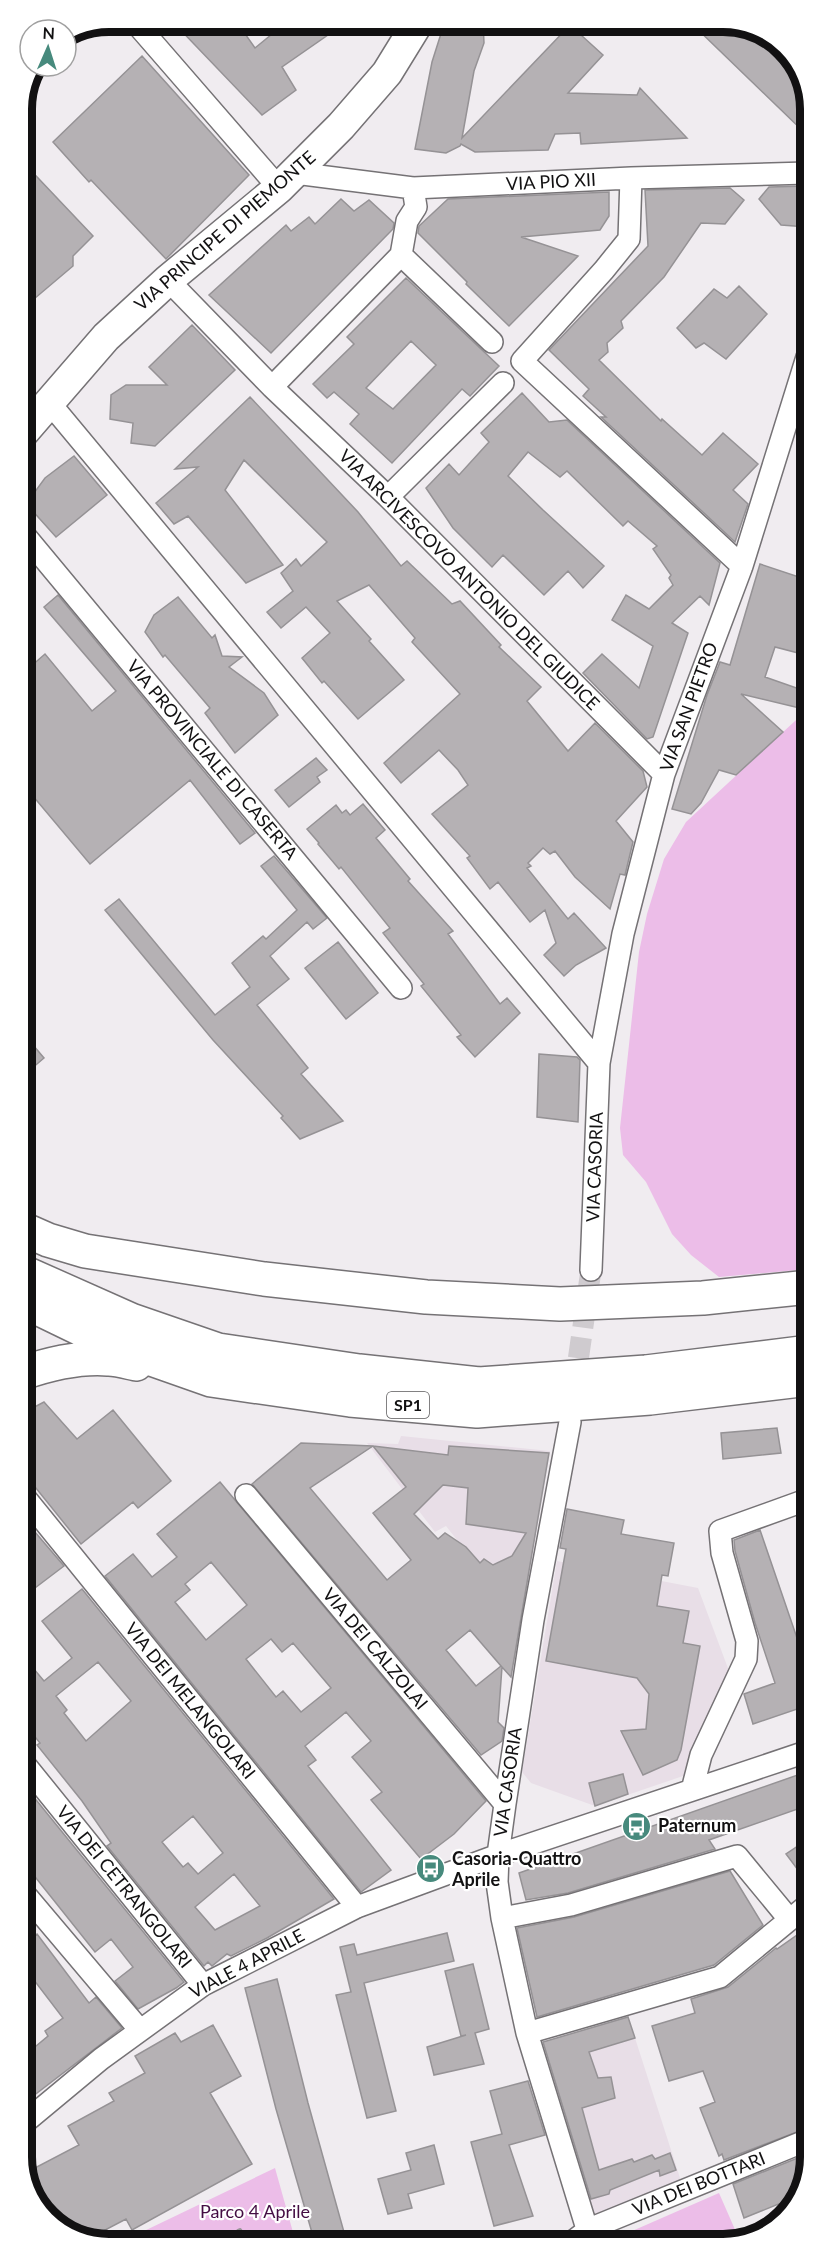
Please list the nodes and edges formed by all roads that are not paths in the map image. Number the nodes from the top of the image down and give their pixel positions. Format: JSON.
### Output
{"nodes":[{"id":1,"x":144,"y":31,"type":"edge"},
{"id":2,"x":412,"y":31,"type":"edge"},
{"id":3,"x":800,"y":173,"type":"edge"},
{"id":4,"x":631,"y":178,"type":"junction"},
{"id":5,"x":287,"y":181,"type":"junction"},
{"id":6,"x":413,"y":188,"type":"junction"},
{"id":7,"x":401,"y":255,"type":"junction"},
{"id":8,"x":168,"y":280,"type":"junction"},
{"id":9,"x":492,"y":342,"type":"dead end"},
{"id":10,"x":800,"y":380,"type":"edge"},
{"id":11,"x":503,"y":383,"type":"dead end"},
{"id":12,"x":272,"y":387,"type":"junction"},
{"id":13,"x":48,"y":401,"type":"junction"},
{"id":14,"x":32,"y":421,"type":"edge"},
{"id":15,"x":388,"y":497,"type":"junction"},
{"id":16,"x":32,"y":544,"type":"edge"},
{"id":17,"x":742,"y":566,"type":"junction"},
{"id":18,"x":664,"y":774,"type":"junction"},
{"id":19,"x":401,"y":988,"type":"dead end"},
{"id":20,"x":599,"y":1063,"type":"junction"},
{"id":21,"x":32,"y":1232,"type":"edge"},
{"id":22,"x":591,"y":1270,"type":"tunnel mouth"},
{"id":23,"x":32,"y":1276,"type":"edge"},
{"id":24,"x":800,"y":1288,"type":"edge"},
{"id":25,"x":32,"y":1305,"type":"edge"},
{"id":26,"x":800,"y":1353,"type":"edge"},
{"id":27,"x":176,"y":1367,"type":"junction"},
{"id":28,"x":32,"y":1370,"type":"edge"},
{"id":29,"x":800,"y":1380,"type":"edge"},
{"id":30,"x":724,"y":1389,"type":"junction"},
{"id":31,"x":800,"y":1397,"type":"edge"},
{"id":32,"x":570,"y":1422,"type":"dead end"},
{"id":33,"x":246,"y":1495,"type":"dead end"},
{"id":34,"x":800,"y":1501,"type":"edge"},
{"id":35,"x":32,"y":1506,"type":"edge"},
{"id":36,"x":800,"y":1754,"type":"edge"},
{"id":37,"x":32,"y":1772,"type":"edge"},
{"id":38,"x":692,"y":1790,"type":"junction"},
{"id":39,"x":504,"y":1804,"type":"junction"},
{"id":40,"x":498,"y":1855,"type":"junction"},
{"id":41,"x":32,"y":1902,"type":"edge"},
{"id":42,"x":357,"y":1907,"type":"junction"},
{"id":43,"x":800,"y":1911,"type":"edge"},
{"id":44,"x":502,"y":1918,"type":"junction"},
{"id":45,"x":789,"y":1919,"type":"junction"},
{"id":46,"x":203,"y":1984,"type":"junction"},
{"id":47,"x":139,"y":2029,"type":"junction"},
{"id":48,"x":527,"y":2032,"type":"junction"},
{"id":49,"x":32,"y":2116,"type":"edge"},
{"id":50,"x":800,"y":2143,"type":"edge"},
{"id":51,"x":590,"y":2234,"type":"edge"},
{"id":52,"x":593,"y":2234,"type":"edge"}],
"edges":[{"from":1,"to":5,"type":"street"},
{"from":2,"to":5,"type":"main road","name":"VIA PRINCIPE DI PIEMONTE"},
{"from":3,"to":4,"type":"street","name":"VIA PIO XII"},
{"from":4,"to":6,"type":"street","name":"VIA PIO XII"},
{"from":4,"to":17,"type":"street"},
{"from":5,"to":6,"type":"street","name":"VIA PIO XII"},
{"from":5,"to":8,"type":"main road","name":"VIA PRINCIPE DI PIEMONTE"},
{"from":6,"to":7,"type":"street"},
{"from":7,"to":9,"type":"street"},
{"from":7,"to":12,"type":"street"},
{"from":8,"to":12,"type":"street","name":"VIA ARCIVESCOVO ANTONIO DEL GIUDICE"},
{"from":8,"to":13,"type":"main road","name":"VIA PRINCIPE DI PIEMONTE"},
{"from":10,"to":17,"type":"street","name":"VIA SAN PIETRO"},
{"from":11,"to":15,"type":"street"},
{"from":12,"to":15,"type":"street","name":"VIA ARCIVESCOVO ANTONIO DEL GIUDICE"},
{"from":13,"to":14,"type":"main road","name":"VIA PRINCIPE DI PIEMONTE"},
{"from":13,"to":20,"type":"street"},
{"from":15,"to":18,"type":"street","name":"VIA ARCIVESCOVO ANTONIO DEL GIUDICE"},
{"from":16,"to":19,"type":"street","name":"VIA PROVINCIALE DI CASERTA"},
{"from":17,"to":18,"type":"street","name":"VIA SAN PIETRO"},
{"from":18,"to":20,"type":"street","name":"VIA SAN PIETRO"},
{"from":20,"to":22,"type":"street","name":"VIA CASORIA"},
{"from":21,"to":24,"type":"highway"},
{"from":23,"to":26,"type":"highway","number":"SP1"},
{"from":25,"to":27,"type":"highway","number":"SP1"},
{"from":27,"to":28,"type":"highway"},
{"from":27,"to":30,"type":"highway","number":"SP1"},
{"from":29,"to":30,"type":"highway","number":"SP1"},
{"from":30,"to":31,"type":"highway"},
{"from":32,"to":39,"type":"street","name":"VIA CASORIA"},
{"from":33,"to":39,"type":"street","name":"VIA DEI CALZOLAI"},
{"from":34,"to":38,"type":"street"},
{"from":35,"to":42,"type":"street","name":"VIA DEI MELANGOLARI"},
{"from":36,"to":38,"type":"street","name":"VIALE 4 APRILE"},
{"from":37,"to":46,"type":"street","name":"VIA DEI CETRANGOLARI"},
{"from":38,"to":40,"type":"street","name":"VIALE 4 APRILE"},
{"from":39,"to":40,"type":"street","name":"VIA CASORIA"},
{"from":40,"to":42,"type":"street","name":"VIALE 4 APRILE"},
{"from":40,"to":44,"type":"street","name":"VIA CASORIA"},
{"from":41,"to":47,"type":"street"},
{"from":42,"to":46,"type":"street","name":"VIALE 4 APRILE"},
{"from":43,"to":45,"type":"street"},
{"from":44,"to":45,"type":"street"},
{"from":44,"to":48,"type":"street","name":"VIA CASORIA"},
{"from":45,"to":48,"type":"street"},
{"from":46,"to":47,"type":"street","name":"VIALE 4 APRILE"},
{"from":47,"to":49,"type":"street","name":"VIALE 4 APRILE"},
{"from":48,"to":51,"type":"street","name":"VIA CASORIA"},
{"from":50,"to":52,"type":"street","name":"VIA DEI BOTTARI"}]}
